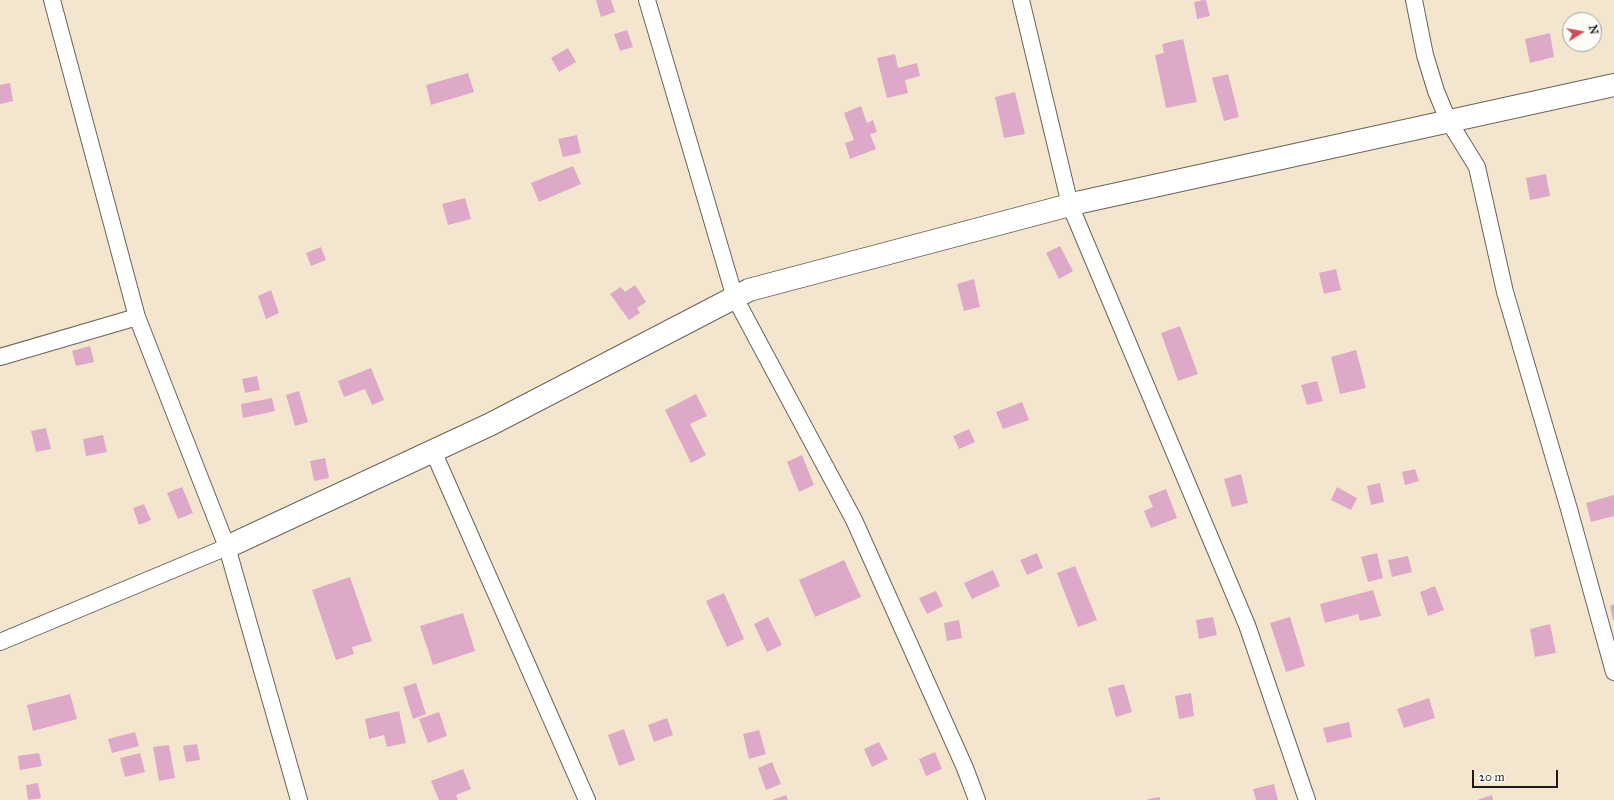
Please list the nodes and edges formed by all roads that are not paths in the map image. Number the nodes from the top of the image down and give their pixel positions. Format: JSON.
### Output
{"nodes":[{"id":1,"x":52,"y":0,"type":"edge"},
{"id":2,"x":647,"y":0,"type":"edge"},
{"id":3,"x":1021,"y":0,"type":"edge"},
{"id":4,"x":1414,"y":0,"type":"edge"},
{"id":5,"x":1614,"y":85,"type":"edge"},
{"id":6,"x":1448,"y":120,"type":"junction"},
{"id":7,"x":1070,"y":205,"type":"junction"},
{"id":8,"x":735,"y":298,"type":"junction"},
{"id":9,"x":137,"y":317,"type":"junction"},
{"id":10,"x":0,"y":357,"type":"edge"},
{"id":11,"x":434,"y":451,"type":"junction"},
{"id":12,"x":227,"y":547,"type":"junction"},
{"id":13,"x":0,"y":642,"type":"edge"},
{"id":14,"x":1614,"y":672,"type":"edge"},
{"id":15,"x":299,"y":800,"type":"edge"},
{"id":16,"x":587,"y":800,"type":"edge"},
{"id":17,"x":977,"y":800,"type":"edge"},
{"id":18,"x":1307,"y":800,"type":"edge"}],
"edges":[{"from":1,"to":9,"type":"lane"},
{"from":2,"to":8,"type":"lane"},
{"from":3,"to":7,"type":"lane"},
{"from":4,"to":6,"type":"lane"},
{"from":5,"to":6,"type":"street"},
{"from":6,"to":7,"type":"street"},
{"from":6,"to":14,"type":"lane"},
{"from":7,"to":8,"type":"street"},
{"from":7,"to":18,"type":"lane"},
{"from":8,"to":11,"type":"street"},
{"from":8,"to":17,"type":"lane"},
{"from":9,"to":10,"type":"lane"},
{"from":9,"to":12,"type":"lane"},
{"from":11,"to":12,"type":"street"},
{"from":11,"to":16,"type":"lane"},
{"from":12,"to":13,"type":"lane"},
{"from":12,"to":15,"type":"lane"}]}
